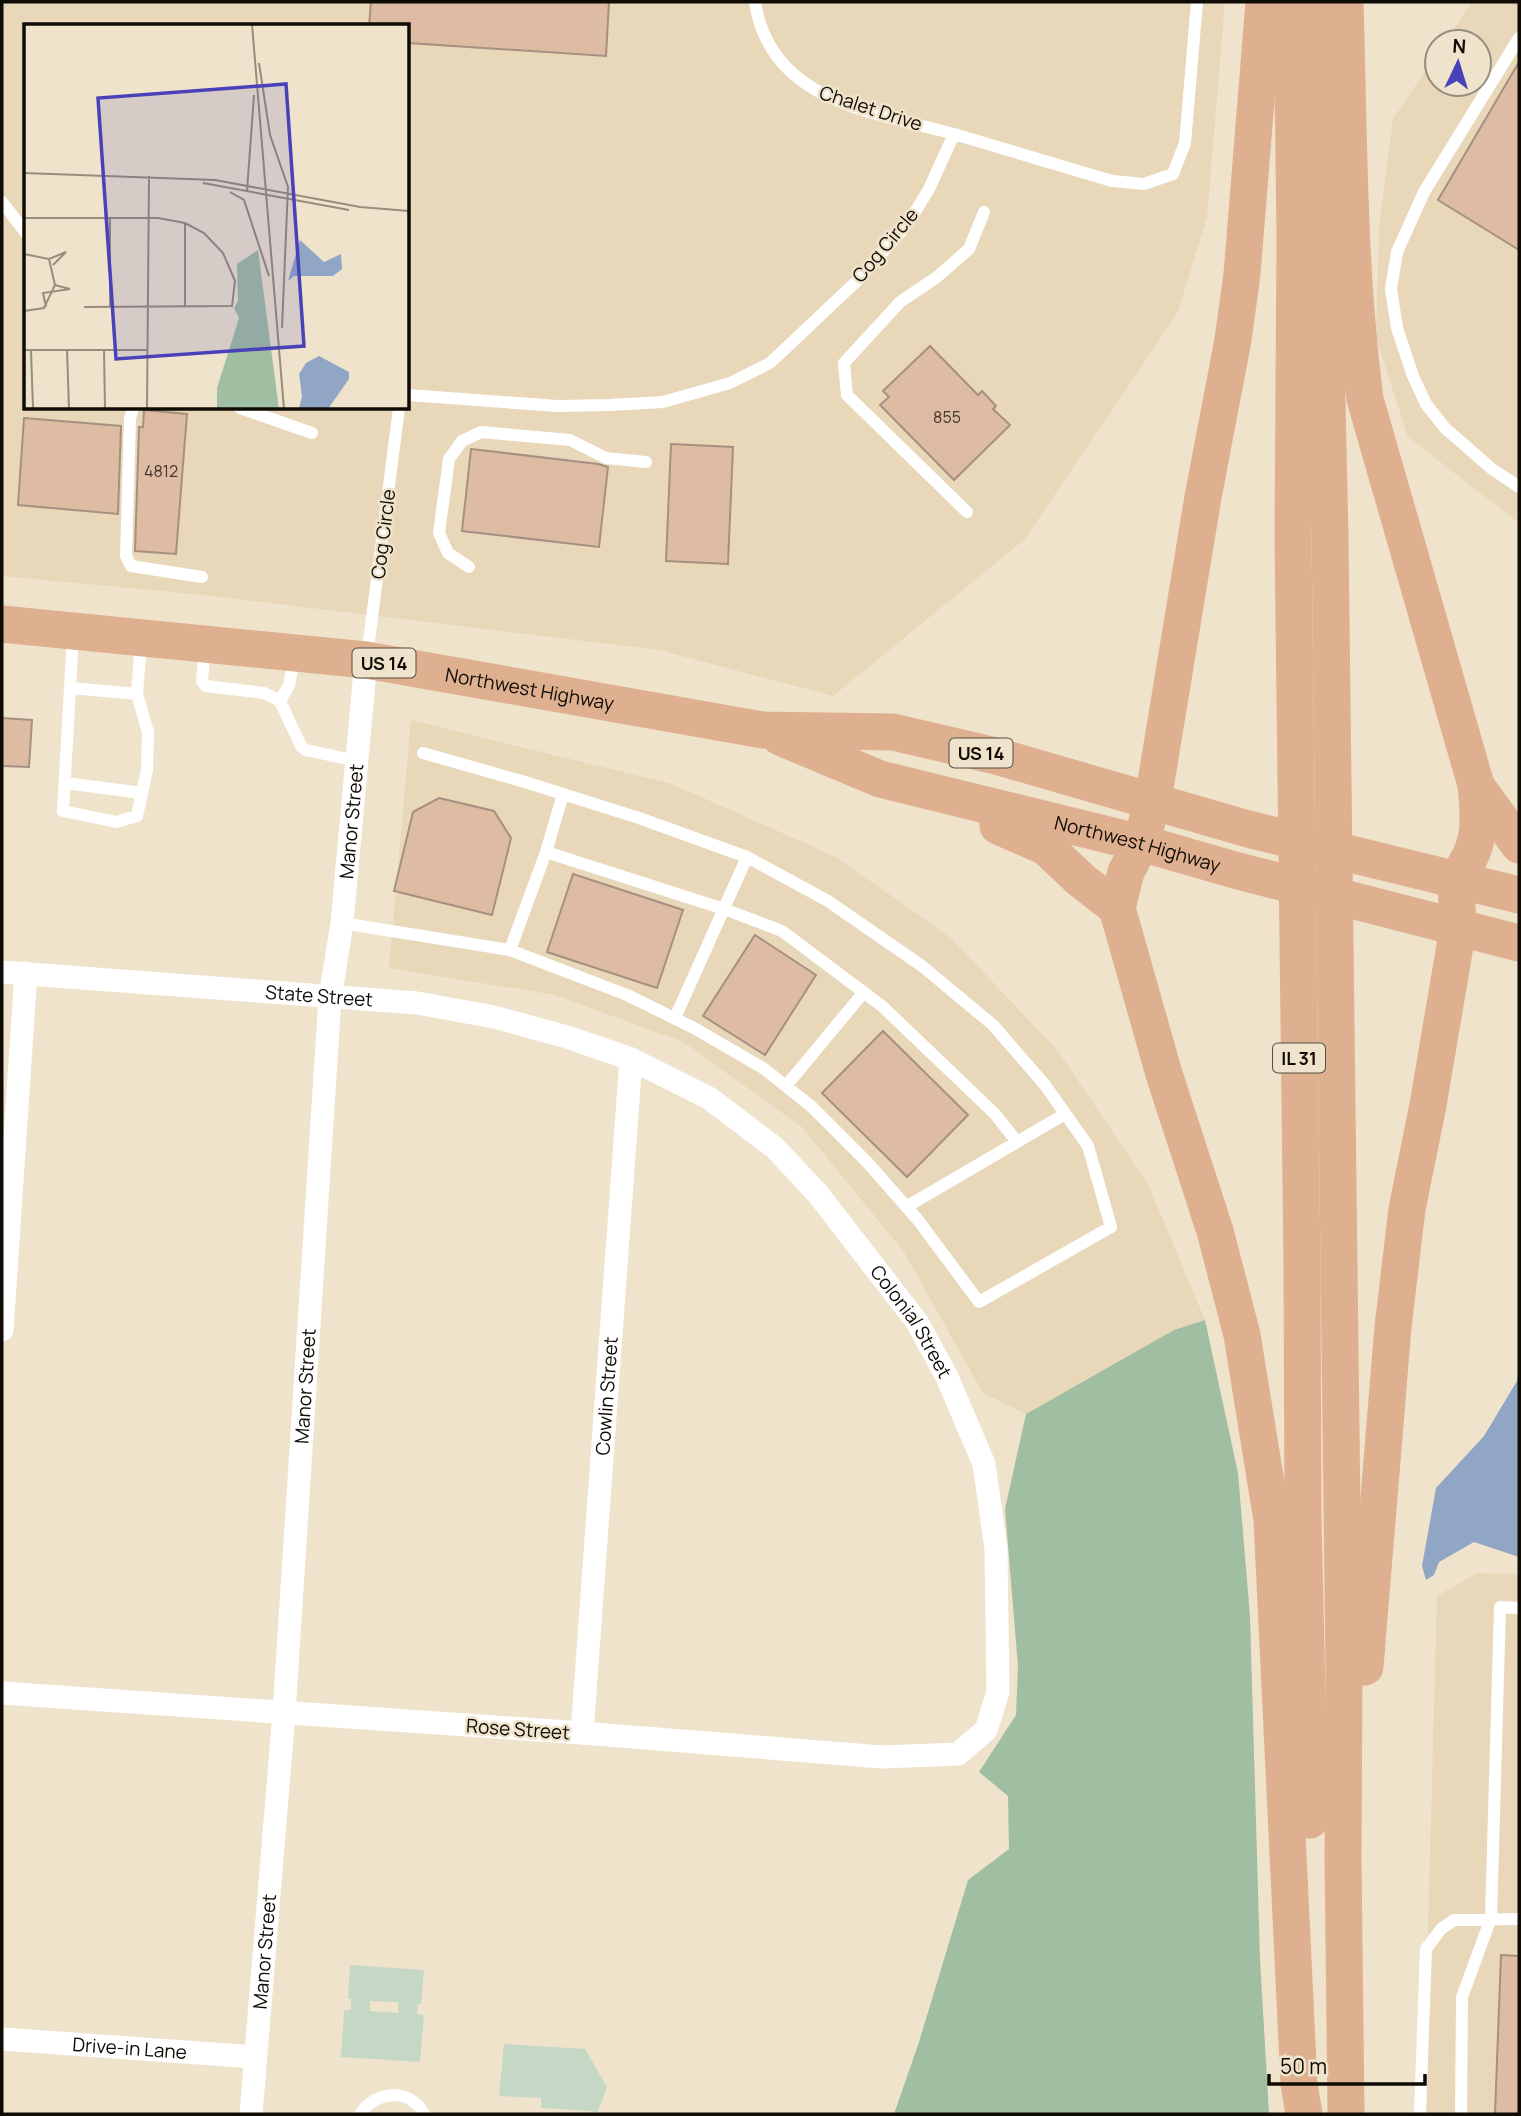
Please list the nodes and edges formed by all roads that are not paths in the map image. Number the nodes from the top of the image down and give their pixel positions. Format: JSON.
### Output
{"nodes":[{"id":1,"x":755,"y":2,"type":"edge"},
{"id":2,"x":1197,"y":2,"type":"edge"},
{"id":3,"x":1264,"y":2,"type":"edge"},
{"id":4,"x":1292,"y":2,"type":"edge"},
{"id":5,"x":1318,"y":2,"type":"edge"},
{"id":6,"x":1345,"y":2,"type":"edge"},
{"id":7,"x":1519,"y":38,"type":"edge"},
{"id":8,"x":954,"y":134,"type":"junction"},
{"id":9,"x":2,"y":202,"type":"edge"},
{"id":10,"x":984,"y":212,"type":"dead end"},
{"id":11,"x":24,"y":230,"type":"edge"},
{"id":12,"x":410,"y":395,"type":"edge"},
{"id":13,"x":132,"y":410,"type":"edge"},
{"id":14,"x":246,"y":410,"type":"edge"},
{"id":15,"x":398,"y":410,"type":"edge"},
{"id":16,"x":312,"y":433,"type":"dead end"},
{"id":17,"x":646,"y":462,"type":"dead end"},
{"id":18,"x":1519,"y":487,"type":"edge"},
{"id":19,"x":967,"y":512,"type":"dead end"},
{"id":20,"x":469,"y":567,"type":"dead end"},
{"id":21,"x":202,"y":577,"type":"dead end"},
{"id":22,"x":2,"y":624,"type":"edge"},
{"id":23,"x":74,"y":630,"type":"junction"},
{"id":24,"x":142,"y":637,"type":"junction"},
{"id":25,"x":205,"y":643,"type":"junction"},
{"id":26,"x":296,"y":652,"type":"junction"},
{"id":27,"x":366,"y":660,"type":"junction"},
{"id":28,"x":71,"y":688,"type":"junction"},
{"id":29,"x":137,"y":694,"type":"junction"},
{"id":30,"x":280,"y":701,"type":"junction"},
{"id":31,"x":763,"y":730,"type":"junction"},
{"id":32,"x":423,"y":752,"type":"dead end"},
{"id":33,"x":357,"y":761,"type":"junction"},
{"id":34,"x":880,"y":779,"type":"junction"},
{"id":35,"x":65,"y":783,"type":"junction"},
{"id":36,"x":1476,"y":785,"type":"junction"},
{"id":37,"x":142,"y":793,"type":"junction"},
{"id":38,"x":563,"y":794,"type":"junction"},
{"id":39,"x":1153,"y":800,"type":"junction"},
{"id":40,"x":1141,"y":843,"type":"junction"},
{"id":41,"x":1519,"y":845,"type":"edge"},
{"id":42,"x":546,"y":852,"type":"junction"},
{"id":43,"x":747,"y":857,"type":"junction"},
{"id":44,"x":1456,"y":879,"type":"junction"},
{"id":45,"x":1519,"y":895,"type":"edge"},
{"id":46,"x":1117,"y":908,"type":"junction"},
{"id":47,"x":724,"y":909,"type":"junction"},
{"id":48,"x":342,"y":923,"type":"junction"},
{"id":49,"x":1458,"y":928,"type":"junction"},
{"id":50,"x":1519,"y":943,"type":"edge"},
{"id":51,"x":509,"y":950,"type":"junction"},
{"id":52,"x":2,"y":972,"type":"edge"},
{"id":53,"x":26,"y":973,"type":"junction"},
{"id":54,"x":864,"y":992,"type":"junction"},
{"id":55,"x":330,"y":998,"type":"junction"},
{"id":56,"x":675,"y":1018,"type":"junction"},
{"id":57,"x":631,"y":1059,"type":"junction"},
{"id":58,"x":786,"y":1086,"type":"junction"},
{"id":59,"x":1065,"y":1114,"type":"junction"},
{"id":60,"x":1017,"y":1142,"type":"junction"},
{"id":61,"x":906,"y":1207,"type":"junction"},
{"id":62,"x":2,"y":1330,"type":"edge"},
{"id":63,"x":1519,"y":1608,"type":"edge"},
{"id":64,"x":998,"y":1692,"type":"joint"},
{"id":65,"x":2,"y":1693,"type":"edge"},
{"id":66,"x":284,"y":1713,"type":"junction"},
{"id":67,"x":582,"y":1733,"type":"junction"},
{"id":68,"x":1491,"y":1918,"type":"junction"},
{"id":69,"x":1519,"y":1919,"type":"edge"},
{"id":70,"x":1344,"y":2021,"type":"junction"},
{"id":71,"x":2,"y":2039,"type":"edge"},
{"id":72,"x":256,"y":2057,"type":"junction"},
{"id":73,"x":251,"y":2114,"type":"edge"},
{"id":74,"x":360,"y":2114,"type":"edge"},
{"id":75,"x":424,"y":2114,"type":"edge"},
{"id":76,"x":1304,"y":2114,"type":"edge"},
{"id":77,"x":1318,"y":2114,"type":"edge"},
{"id":78,"x":1346,"y":2114,"type":"edge"},
{"id":79,"x":1419,"y":2114,"type":"edge"},
{"id":80,"x":1461,"y":2114,"type":"edge"}],
"edges":[{"from":1,"to":8,"type":"lane","name":"Chalet Drive"},
{"from":2,"to":8,"type":"lane"},
{"from":3,"to":39,"type":"main road"},
{"from":4,"to":77,"type":"main road","number":"IL 31"},
{"from":5,"to":70,"type":"main road","number":"IL 31"},
{"from":6,"to":36,"type":"main road"},
{"from":7,"to":18,"type":"lane"},
{"from":8,"to":12,"type":"lane","name":"Cog Circle"},
{"from":9,"to":11,"type":"lane"},
{"from":10,"to":19,"type":"lane"},
{"from":13,"to":21,"type":"lane"},
{"from":14,"to":16,"type":"lane"},
{"from":15,"to":27,"type":"lane","name":"Cog Circle"},
{"from":17,"to":20,"type":"lane"},
{"from":22,"to":23,"type":"main road","name":"Northwest Highway","number":"US 14"},
{"from":23,"to":24,"type":"main road","name":"Northwest Highway","number":"US 14"},
{"from":23,"to":28,"type":"lane"},
{"from":24,"to":25,"type":"main road","name":"Northwest Highway","number":"US 14"},
{"from":24,"to":29,"type":"lane"},
{"from":25,"to":26,"type":"main road","name":"Northwest Highway","number":"US 14"},
{"from":25,"to":30,"type":"lane"},
{"from":26,"to":27,"type":"main road","name":"Northwest Highway","number":"US 14"},
{"from":26,"to":30,"type":"lane"},
{"from":27,"to":31,"type":"main road","name":"Northwest Highway","number":"US 14"},
{"from":27,"to":33,"type":"street","name":"Manor Street"},
{"from":28,"to":29,"type":"lane"},
{"from":28,"to":35,"type":"lane"},
{"from":29,"to":37,"type":"lane"},
{"from":30,"to":33,"type":"lane"},
{"from":31,"to":34,"type":"main road","name":"Northwest Highway","number":"US 14"},
{"from":31,"to":39,"type":"main road","name":"Northwest Highway","number":"US 14"},
{"from":32,"to":38,"type":"lane"},
{"from":33,"to":48,"type":"street","name":"Manor Street"},
{"from":34,"to":40,"type":"main road","name":"Northwest Highway","number":"US 14"},
{"from":34,"to":46,"type":"main road"},
{"from":35,"to":37,"type":"lane"},
{"from":35,"to":37,"type":"lane"},
{"from":36,"to":41,"type":"main road"},
{"from":36,"to":44,"type":"main road"},
{"from":38,"to":42,"type":"lane"},
{"from":38,"to":43,"type":"lane"},
{"from":39,"to":40,"type":"main road"},
{"from":39,"to":44,"type":"main road","name":"Northwest Highway","number":"US 14"},
{"from":40,"to":46,"type":"main road"},
{"from":40,"to":49,"type":"main road","name":"Northwest Highway","number":"US 14"},
{"from":42,"to":47,"type":"lane"},
{"from":42,"to":51,"type":"lane"},
{"from":43,"to":47,"type":"lane"},
{"from":43,"to":59,"type":"lane"},
{"from":44,"to":45,"type":"main road","name":"Northwest Highway","number":"US 14"},
{"from":44,"to":49,"type":"main road"},
{"from":46,"to":76,"type":"main road"},
{"from":47,"to":54,"type":"lane"},
{"from":47,"to":56,"type":"lane"},
{"from":48,"to":51,"type":"lane"},
{"from":48,"to":55,"type":"street","name":"Manor Street"},
{"from":49,"to":50,"type":"main road","name":"Northwest Highway","number":"US 14"},
{"from":49,"to":70,"type":"main road"},
{"from":51,"to":56,"type":"lane"},
{"from":52,"to":53,"type":"street","name":"State Street"},
{"from":53,"to":55,"type":"street","name":"State Street"},
{"from":53,"to":62,"type":"street"},
{"from":54,"to":58,"type":"lane"},
{"from":54,"to":60,"type":"lane"},
{"from":55,"to":57,"type":"street","name":"State Street"},
{"from":55,"to":66,"type":"street","name":"Manor Street"},
{"from":56,"to":58,"type":"lane"},
{"from":57,"to":64,"type":"street","name":"Colonial Street"},
{"from":57,"to":67,"type":"street","name":"Cowlin Street"},
{"from":58,"to":61,"type":"lane"},
{"from":59,"to":60,"type":"lane"},
{"from":59,"to":61,"type":"lane"},
{"from":60,"to":61,"type":"lane"},
{"from":63,"to":68,"type":"lane"},
{"from":64,"to":67,"type":"street","name":"Rose Street"},
{"from":65,"to":66,"type":"street","name":"Rose Street"},
{"from":66,"to":67,"type":"street","name":"Rose Street"},
{"from":66,"to":72,"type":"street","name":"Manor Street"},
{"from":68,"to":69,"type":"lane"},
{"from":68,"to":79,"type":"lane"},
{"from":68,"to":80,"type":"lane"},
{"from":70,"to":78,"type":"main road","number":"IL 31"},
{"from":71,"to":72,"type":"street","name":"Drive-in Lane"},
{"from":72,"to":73,"type":"street","name":"Manor Street"},
{"from":74,"to":75,"type":"lane"}]}
